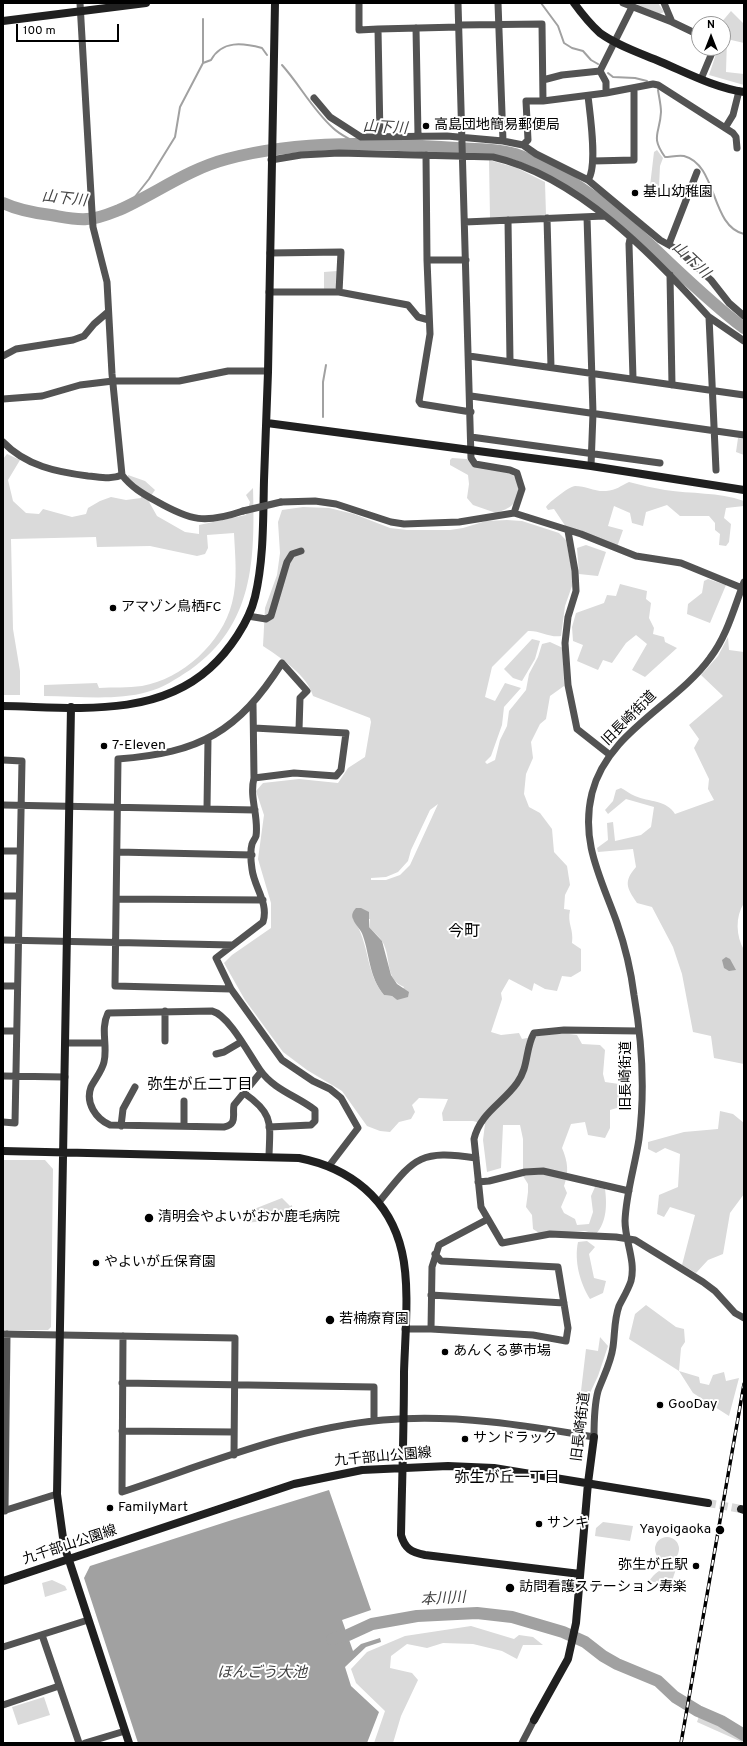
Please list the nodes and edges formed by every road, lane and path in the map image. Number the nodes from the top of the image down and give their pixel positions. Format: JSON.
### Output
{"nodes":[{"id":1,"x":146,"y":3,"type":"edge"},
{"id":2,"x":275,"y":3,"type":"edge"},
{"id":3,"x":359,"y":3,"type":"edge"},
{"id":4,"x":458,"y":3,"type":"edge"},
{"id":5,"x":498,"y":3,"type":"edge"},
{"id":6,"x":574,"y":3,"type":"edge"},
{"id":7,"x":623,"y":3,"type":"edge"},
{"id":8,"x":664,"y":3,"type":"edge"},
{"id":9,"x":81,"y":7,"type":"edge"},
{"id":10,"x":632,"y":7,"type":"junction"},
{"id":11,"x":3,"y":21,"type":"edge"},
{"id":12,"x":672,"y":22,"type":"junction"},
{"id":13,"x":499,"y":25,"type":"junction"},
{"id":14,"x":459,"y":26,"type":"junction"},
{"id":15,"x":416,"y":28,"type":"junction"},
{"id":16,"x":378,"y":29,"type":"junction"},
{"id":17,"x":691,"y":31,"type":"edge"},
{"id":18,"x":615,"y":42,"type":"junction"},
{"id":19,"x":711,"y":56,"type":"edge"},
{"id":20,"x":600,"y":71,"type":"junction"},
{"id":21,"x":701,"y":79,"type":"junction"},
{"id":22,"x":543,"y":80,"type":"junction"},
{"id":23,"x":634,"y":88,"type":"junction"},
{"id":24,"x":742,"y":92,"type":"edge"},
{"id":25,"x":606,"y":93,"type":"junction"},
{"id":26,"x":588,"y":96,"type":"junction"},
{"id":27,"x":314,"y":98,"type":"dead end"},
{"id":28,"x":543,"y":101,"type":"junction"},
{"id":29,"x":725,"y":128,"type":"junction"},
{"id":30,"x":418,"y":135,"type":"junction"},
{"id":31,"x":380,"y":137,"type":"junction"},
{"id":32,"x":503,"y":140,"type":"junction"},
{"id":33,"x":462,"y":141,"type":"junction"},
{"id":34,"x":523,"y":145,"type":"junction"},
{"id":35,"x":737,"y":148,"type":"dead end"},
{"id":36,"x":426,"y":155,"type":"junction"},
{"id":37,"x":463,"y":156,"type":"junction"},
{"id":38,"x":271,"y":160,"type":"junction"},
{"id":39,"x":593,"y":161,"type":"junction"},
{"id":40,"x":697,"y":172,"type":"dead end"},
{"id":41,"x":588,"y":180,"type":"junction"},
{"id":42,"x":604,"y":216,"type":"junction"},
{"id":43,"x":587,"y":217,"type":"junction"},
{"id":44,"x":547,"y":218,"type":"junction"},
{"id":45,"x":508,"y":220,"type":"junction"},
{"id":46,"x":465,"y":222,"type":"junction"},
{"id":47,"x":630,"y":239,"type":"junction"},
{"id":48,"x":669,"y":244,"type":"junction"},
{"id":49,"x":270,"y":253,"type":"junction"},
{"id":50,"x":427,"y":260,"type":"junction"},
{"id":51,"x":466,"y":260,"type":"junction"},
{"id":52,"x":670,"y":275,"type":"junction"},
{"id":53,"x":270,"y":292,"type":"junction"},
{"id":54,"x":339,"y":292,"type":"junction"},
{"id":55,"x":108,"y":312,"type":"junction"},
{"id":56,"x":744,"y":316,"type":"edge"},
{"id":57,"x":709,"y":317,"type":"junction"},
{"id":58,"x":429,"y":320,"type":"junction"},
{"id":59,"x":744,"y":341,"type":"edge"},
{"id":60,"x":3,"y":356,"type":"edge"},
{"id":61,"x":469,"y":356,"type":"junction"},
{"id":62,"x":510,"y":361,"type":"junction"},
{"id":63,"x":551,"y":367,"type":"junction"},
{"id":64,"x":268,"y":371,"type":"junction"},
{"id":65,"x":592,"y":373,"type":"junction"},
{"id":66,"x":633,"y":378,"type":"junction"},
{"id":67,"x":113,"y":381,"type":"junction"},
{"id":68,"x":672,"y":384,"type":"junction"},
{"id":69,"x":712,"y":391,"type":"junction"},
{"id":70,"x":744,"y":395,"type":"edge"},
{"id":71,"x":470,"y":396,"type":"junction"},
{"id":72,"x":3,"y":400,"type":"edge"},
{"id":73,"x":471,"y":412,"type":"junction"},
{"id":74,"x":593,"y":413,"type":"junction"},
{"id":75,"x":267,"y":423,"type":"junction"},
{"id":76,"x":714,"y":430,"type":"junction"},
{"id":77,"x":744,"y":434,"type":"edge"},
{"id":78,"x":471,"y":438,"type":"junction"},
{"id":79,"x":3,"y":442,"type":"edge"},
{"id":80,"x":471,"y":451,"type":"junction"},
{"id":81,"x":592,"y":454,"type":"junction"},
{"id":82,"x":660,"y":463,"type":"dead end"},
{"id":83,"x":591,"y":466,"type":"junction"},
{"id":84,"x":716,"y":470,"type":"dead end"},
{"id":85,"x":122,"y":475,"type":"junction"},
{"id":86,"x":744,"y":490,"type":"edge"},
{"id":87,"x":514,"y":513,"type":"junction"},
{"id":88,"x":568,"y":531,"type":"junction"},
{"id":89,"x":301,"y":551,"type":"dead end"},
{"id":90,"x":743,"y":585,"type":"edge"},
{"id":91,"x":248,"y":616,"type":"junction"},
{"id":92,"x":252,"y":704,"type":"junction"},
{"id":93,"x":3,"y":706,"type":"edge"},
{"id":94,"x":71,"y":707,"type":"junction"},
{"id":95,"x":254,"y":728,"type":"junction"},
{"id":96,"x":299,"y":730,"type":"junction"},
{"id":97,"x":208,"y":739,"type":"junction"},
{"id":98,"x":610,"y":755,"type":"junction"},
{"id":99,"x":3,"y":760,"type":"edge"},
{"id":100,"x":254,"y":778,"type":"junction"},
{"id":101,"x":3,"y":805,"type":"edge"},
{"id":102,"x":20,"y":805,"type":"junction"},
{"id":103,"x":69,"y":807,"type":"junction"},
{"id":104,"x":118,"y":808,"type":"junction"},
{"id":105,"x":207,"y":808,"type":"junction"},
{"id":106,"x":255,"y":810,"type":"junction"},
{"id":107,"x":3,"y":851,"type":"edge"},
{"id":108,"x":19,"y":851,"type":"junction"},
{"id":109,"x":117,"y":852,"type":"junction"},
{"id":110,"x":252,"y":855,"type":"junction"},
{"id":111,"x":3,"y":896,"type":"edge"},
{"id":112,"x":18,"y":896,"type":"junction"},
{"id":113,"x":117,"y":899,"type":"junction"},
{"id":114,"x":263,"y":900,"type":"junction"},
{"id":115,"x":3,"y":940,"type":"edge"},
{"id":116,"x":18,"y":940,"type":"junction"},
{"id":117,"x":68,"y":941,"type":"junction"},
{"id":118,"x":116,"y":942,"type":"junction"},
{"id":119,"x":232,"y":945,"type":"junction"},
{"id":120,"x":3,"y":986,"type":"edge"},
{"id":121,"x":17,"y":986,"type":"junction"},
{"id":122,"x":231,"y":989,"type":"junction"},
{"id":123,"x":165,"y":1011,"type":"junction"},
{"id":124,"x":3,"y":1031,"type":"edge"},
{"id":125,"x":16,"y":1031,"type":"junction"},
{"id":126,"x":640,"y":1031,"type":"junction"},
{"id":127,"x":165,"y":1041,"type":"dead end"},
{"id":128,"x":241,"y":1042,"type":"junction"},
{"id":129,"x":66,"y":1043,"type":"junction"},
{"id":130,"x":104,"y":1043,"type":"junction"},
{"id":131,"x":216,"y":1054,"type":"dead end"},
{"id":132,"x":261,"y":1072,"type":"junction"},
{"id":133,"x":3,"y":1076,"type":"edge"},
{"id":134,"x":15,"y":1076,"type":"junction"},
{"id":135,"x":66,"y":1077,"type":"junction"},
{"id":136,"x":135,"y":1087,"type":"dead end"},
{"id":137,"x":244,"y":1093,"type":"junction"},
{"id":138,"x":184,"y":1101,"type":"dead end"},
{"id":139,"x":3,"y":1122,"type":"edge"},
{"id":140,"x":121,"y":1126,"type":"junction"},
{"id":141,"x":184,"y":1126,"type":"junction"},
{"id":142,"x":269,"y":1127,"type":"junction"},
{"id":143,"x":3,"y":1151,"type":"edge"},
{"id":144,"x":64,"y":1152,"type":"junction"},
{"id":145,"x":269,"y":1156,"type":"junction"},
{"id":146,"x":476,"y":1158,"type":"junction"},
{"id":147,"x":330,"y":1166,"type":"junction"},
{"id":148,"x":478,"y":1182,"type":"junction"},
{"id":149,"x":629,"y":1191,"type":"junction"},
{"id":150,"x":379,"y":1202,"type":"junction"},
{"id":151,"x":488,"y":1219,"type":"junction"},
{"id":152,"x":626,"y":1238,"type":"junction"},
{"id":153,"x":435,"y":1254,"type":"junction"},
{"id":154,"x":431,"y":1295,"type":"junction"},
{"id":155,"x":564,"y":1303,"type":"junction"},
{"id":156,"x":744,"y":1318,"type":"edge"},
{"id":157,"x":405,"y":1329,"type":"junction"},
{"id":158,"x":431,"y":1329,"type":"junction"},
{"id":159,"x":5,"y":1334,"type":"edge"},
{"id":160,"x":60,"y":1335,"type":"junction"},
{"id":161,"x":123,"y":1336,"type":"junction"},
{"id":162,"x":5,"y":1375,"type":"edge"},
{"id":163,"x":122,"y":1383,"type":"junction"},
{"id":164,"x":235,"y":1385,"type":"junction"},
{"id":165,"x":4,"y":1416,"type":"edge"},
{"id":166,"x":404,"y":1419,"type":"junction"},
{"id":167,"x":374,"y":1421,"type":"junction"},
{"id":168,"x":122,"y":1431,"type":"junction"},
{"id":169,"x":234,"y":1432,"type":"junction"},
{"id":170,"x":594,"y":1437,"type":"junction"},
{"id":171,"x":234,"y":1455,"type":"junction"},
{"id":172,"x":4,"y":1457,"type":"edge"},
{"id":173,"x":402,"y":1467,"type":"junction"},
{"id":174,"x":588,"y":1483,"type":"junction"},
{"id":175,"x":57,"y":1494,"type":"junction"},
{"id":176,"x":708,"y":1503,"type":"tunnel mouth"},
{"id":177,"x":4,"y":1511,"type":"edge"},
{"id":178,"x":69,"y":1560,"type":"junction"},
{"id":179,"x":580,"y":1574,"type":"junction"},
{"id":180,"x":3,"y":1581,"type":"edge"},
{"id":181,"x":88,"y":1620,"type":"junction"},
{"id":182,"x":42,"y":1635,"type":"junction"},
{"id":183,"x":3,"y":1648,"type":"edge"},
{"id":184,"x":59,"y":1686,"type":"junction"},
{"id":185,"x":3,"y":1705,"type":"edge"},
{"id":186,"x":534,"y":1720,"type":"joint"},
{"id":187,"x":125,"y":1731,"type":"junction"},
{"id":188,"x":129,"y":1742,"type":"edge"},
{"id":189,"x":79,"y":1743,"type":"edge"},
{"id":190,"x":85,"y":1743,"type":"edge"},
{"id":191,"x":522,"y":1743,"type":"edge"}],
"edges":[{"from":1,"to":9,"type":"street"},
{"from":2,"to":38,"type":"street"},
{"from":3,"to":16,"type":"street"},
{"from":4,"to":14,"type":"street"},
{"from":5,"to":13,"type":"street"},
{"from":6,"to":18,"type":"street"},
{"from":7,"to":10,"type":"street"},
{"from":8,"to":12,"type":"street"},
{"from":9,"to":11,"type":"street"},
{"from":9,"to":55,"type":"street"},
{"from":10,"to":12,"type":"street"},
{"from":10,"to":18,"type":"street"},
{"from":12,"to":17,"type":"street"},
{"from":13,"to":14,"type":"street"},
{"from":13,"to":22,"type":"street"},
{"from":13,"to":32,"type":"street"},
{"from":14,"to":15,"type":"street"},
{"from":14,"to":33,"type":"street"},
{"from":15,"to":16,"type":"street"},
{"from":15,"to":30,"type":"street"},
{"from":16,"to":31,"type":"street"},
{"from":18,"to":20,"type":"street"},
{"from":18,"to":21,"type":"street"},
{"from":19,"to":21,"type":"street"},
{"from":20,"to":22,"type":"street"},
{"from":20,"to":25,"type":"street"},
{"from":21,"to":24,"type":"street"},
{"from":22,"to":28,"type":"street"},
{"from":23,"to":25,"type":"street"},
{"from":23,"to":29,"type":"street"},
{"from":23,"to":39,"type":"street"},
{"from":24,"to":29,"type":"street"},
{"from":25,"to":26,"type":"street"},
{"from":26,"to":28,"type":"street"},
{"from":26,"to":39,"type":"street"},
{"from":27,"to":31,"type":"street"},
{"from":28,"to":34,"type":"street"},
{"from":29,"to":35,"type":"street"},
{"from":30,"to":31,"type":"street"},
{"from":30,"to":33,"type":"street"},
{"from":32,"to":33,"type":"street"},
{"from":32,"to":34,"type":"street"},
{"from":33,"to":37,"type":"street"},
{"from":34,"to":41,"type":"street"},
{"from":36,"to":37,"type":"street"},
{"from":36,"to":38,"type":"street"},
{"from":36,"to":50,"type":"street"},
{"from":37,"to":42,"type":"street"},
{"from":37,"to":46,"type":"street"},
{"from":38,"to":49,"type":"street"},
{"from":39,"to":41,"type":"street"},
{"from":40,"to":48,"type":"street"},
{"from":41,"to":48,"type":"street"},
{"from":42,"to":43,"type":"street"},
{"from":42,"to":47,"type":"street"},
{"from":43,"to":44,"type":"street"},
{"from":43,"to":65,"type":"street"},
{"from":44,"to":45,"type":"street"},
{"from":44,"to":63,"type":"street"},
{"from":45,"to":46,"type":"street"},
{"from":45,"to":62,"type":"street"},
{"from":46,"to":51,"type":"street"},
{"from":47,"to":52,"type":"street"},
{"from":47,"to":66,"type":"street"},
{"from":48,"to":56,"type":"street"},
{"from":49,"to":53,"type":"street"},
{"from":49,"to":54,"type":"street"},
{"from":50,"to":51,"type":"street"},
{"from":50,"to":58,"type":"street"},
{"from":51,"to":61,"type":"street"},
{"from":52,"to":57,"type":"street"},
{"from":52,"to":68,"type":"street"},
{"from":53,"to":54,"type":"street"},
{"from":53,"to":64,"type":"street"},
{"from":54,"to":58,"type":"street"},
{"from":55,"to":60,"type":"street"},
{"from":55,"to":67,"type":"street"},
{"from":57,"to":59,"type":"street"},
{"from":57,"to":69,"type":"street"},
{"from":58,"to":73,"type":"street"},
{"from":61,"to":62,"type":"street"},
{"from":61,"to":71,"type":"street"},
{"from":62,"to":63,"type":"street"},
{"from":63,"to":65,"type":"street"},
{"from":64,"to":67,"type":"street"},
{"from":64,"to":75,"type":"street"},
{"from":65,"to":66,"type":"street"},
{"from":65,"to":74,"type":"street"},
{"from":66,"to":68,"type":"street"},
{"from":67,"to":72,"type":"street"},
{"from":67,"to":85,"type":"street"},
{"from":68,"to":69,"type":"street"},
{"from":69,"to":70,"type":"street"},
{"from":69,"to":76,"type":"street"},
{"from":71,"to":73,"type":"street"},
{"from":71,"to":74,"type":"street"},
{"from":73,"to":78,"type":"street"},
{"from":74,"to":76,"type":"street"},
{"from":74,"to":81,"type":"street"},
{"from":75,"to":80,"type":"street"},
{"from":75,"to":91,"type":"street"},
{"from":76,"to":77,"type":"street"},
{"from":76,"to":84,"type":"street"},
{"from":78,"to":80,"type":"street"},
{"from":78,"to":81,"type":"street"},
{"from":79,"to":85,"type":"street"},
{"from":80,"to":83,"type":"street"},
{"from":80,"to":87,"type":"street"},
{"from":81,"to":82,"type":"street"},
{"from":81,"to":83,"type":"street"},
{"from":83,"to":86,"type":"street"},
{"from":85,"to":87,"type":"street","bridge":true},
{"from":87,"to":88,"type":"street"},
{"from":88,"to":90,"type":"street"},
{"from":88,"to":98,"type":"street"},
{"from":89,"to":91,"type":"street"},
{"from":90,"to":98,"type":"street","name":"旧長崎街道"},
{"from":91,"to":94,"type":"street"},
{"from":92,"to":95,"type":"street"},
{"from":92,"to":96,"type":"street"},
{"from":92,"to":97,"type":"street"},
{"from":93,"to":94,"type":"street"},
{"from":94,"to":103,"type":"street"},
{"from":95,"to":96,"type":"street"},
{"from":95,"to":100,"type":"street"},
{"from":96,"to":100,"type":"street"},
{"from":97,"to":104,"type":"street"},
{"from":97,"to":105,"type":"street"},
{"from":98,"to":126,"type":"street","name":"旧長崎街道"},
{"from":99,"to":102,"type":"street"},
{"from":100,"to":106,"type":"street"},
{"from":101,"to":102,"type":"street"},
{"from":102,"to":103,"type":"street"},
{"from":102,"to":108,"type":"street"},
{"from":103,"to":104,"type":"street"},
{"from":103,"to":117,"type":"street"},
{"from":104,"to":105,"type":"street"},
{"from":104,"to":109,"type":"street"},
{"from":105,"to":106,"type":"street"},
{"from":106,"to":110,"type":"street"},
{"from":107,"to":108,"type":"street"},
{"from":108,"to":112,"type":"street"},
{"from":109,"to":110,"type":"street"},
{"from":109,"to":113,"type":"street"},
{"from":110,"to":114,"type":"street"},
{"from":111,"to":112,"type":"street"},
{"from":112,"to":116,"type":"street"},
{"from":113,"to":114,"type":"street"},
{"from":113,"to":118,"type":"street"},
{"from":114,"to":119,"type":"street"},
{"from":115,"to":116,"type":"street"},
{"from":116,"to":117,"type":"street"},
{"from":116,"to":121,"type":"street"},
{"from":117,"to":118,"type":"street"},
{"from":117,"to":129,"type":"street"},
{"from":118,"to":119,"type":"street"},
{"from":118,"to":122,"type":"street"},
{"from":119,"to":122,"type":"street"},
{"from":120,"to":121,"type":"street"},
{"from":121,"to":125,"type":"street"},
{"from":122,"to":147,"type":"street"},
{"from":123,"to":127,"type":"street"},
{"from":123,"to":128,"type":"street"},
{"from":123,"to":130,"type":"street"},
{"from":124,"to":125,"type":"street"},
{"from":125,"to":134,"type":"street"},
{"from":126,"to":146,"type":"street"},
{"from":126,"to":149,"type":"street","name":"旧長崎街道"},
{"from":128,"to":131,"type":"street"},
{"from":128,"to":132,"type":"street"},
{"from":129,"to":130,"type":"street"},
{"from":129,"to":135,"type":"street"},
{"from":130,"to":140,"type":"street"},
{"from":132,"to":137,"type":"street"},
{"from":132,"to":142,"type":"street"},
{"from":133,"to":134,"type":"street"},
{"from":134,"to":135,"type":"street"},
{"from":134,"to":139,"type":"street"},
{"from":135,"to":144,"type":"street"},
{"from":136,"to":140,"type":"street"},
{"from":137,"to":141,"type":"street"},
{"from":137,"to":142,"type":"street"},
{"from":138,"to":141,"type":"street"},
{"from":140,"to":141,"type":"street"},
{"from":142,"to":145,"type":"street"},
{"from":143,"to":144,"type":"street"},
{"from":144,"to":145,"type":"street"},
{"from":144,"to":160,"type":"street"},
{"from":145,"to":147,"type":"street"},
{"from":146,"to":148,"type":"street"},
{"from":146,"to":150,"type":"street"},
{"from":147,"to":150,"type":"street"},
{"from":148,"to":149,"type":"street"},
{"from":148,"to":151,"type":"street"},
{"from":149,"to":152,"type":"street","name":"旧長崎街道"},
{"from":150,"to":157,"type":"street"},
{"from":151,"to":152,"type":"street"},
{"from":151,"to":153,"type":"street"},
{"from":152,"to":156,"type":"street"},
{"from":152,"to":170,"type":"street","name":"旧長崎街道"},
{"from":153,"to":154,"type":"street"},
{"from":153,"to":155,"type":"street"},
{"from":154,"to":155,"type":"street"},
{"from":154,"to":158,"type":"street"},
{"from":155,"to":158,"type":"street"},
{"from":157,"to":158,"type":"street"},
{"from":157,"to":166,"type":"street"},
{"from":159,"to":160,"type":"street"},
{"from":159,"to":162,"type":"street"},
{"from":160,"to":161,"type":"street"},
{"from":160,"to":175,"type":"street"},
{"from":161,"to":163,"type":"street"},
{"from":161,"to":164,"type":"street"},
{"from":162,"to":165,"type":"street"},
{"from":163,"to":164,"type":"street"},
{"from":163,"to":168,"type":"street"},
{"from":164,"to":167,"type":"street"},
{"from":164,"to":169,"type":"street"},
{"from":165,"to":172,"type":"street"},
{"from":166,"to":167,"type":"street"},
{"from":166,"to":170,"type":"street"},
{"from":166,"to":173,"type":"street"},
{"from":167,"to":171,"type":"street"},
{"from":168,"to":169,"type":"street"},
{"from":168,"to":171,"type":"street"},
{"from":169,"to":171,"type":"street"},
{"from":170,"to":174,"type":"street","name":"旧長崎街道"},
{"from":172,"to":177,"type":"street"},
{"from":173,"to":174,"type":"street","name":"九千部山公園線"},
{"from":173,"to":178,"type":"street","name":"九千部山公園線"},
{"from":173,"to":179,"type":"street"},
{"from":174,"to":176,"type":"street","name":"九千部山公園線"},
{"from":174,"to":179,"type":"street","name":"旧長崎街道"},
{"from":175,"to":177,"type":"street"},
{"from":175,"to":178,"type":"street"},
{"from":178,"to":180,"type":"street","name":"九千部山公園線"},
{"from":178,"to":181,"type":"street"},
{"from":179,"to":186,"type":"street","name":"旧長崎街道"},
{"from":181,"to":182,"type":"street"},
{"from":181,"to":187,"type":"street"},
{"from":182,"to":183,"type":"street"},
{"from":182,"to":184,"type":"street"},
{"from":184,"to":185,"type":"street"},
{"from":184,"to":189,"type":"street"},
{"from":186,"to":191,"type":"street"},
{"from":187,"to":188,"type":"street"},
{"from":187,"to":190,"type":"street"}]}
